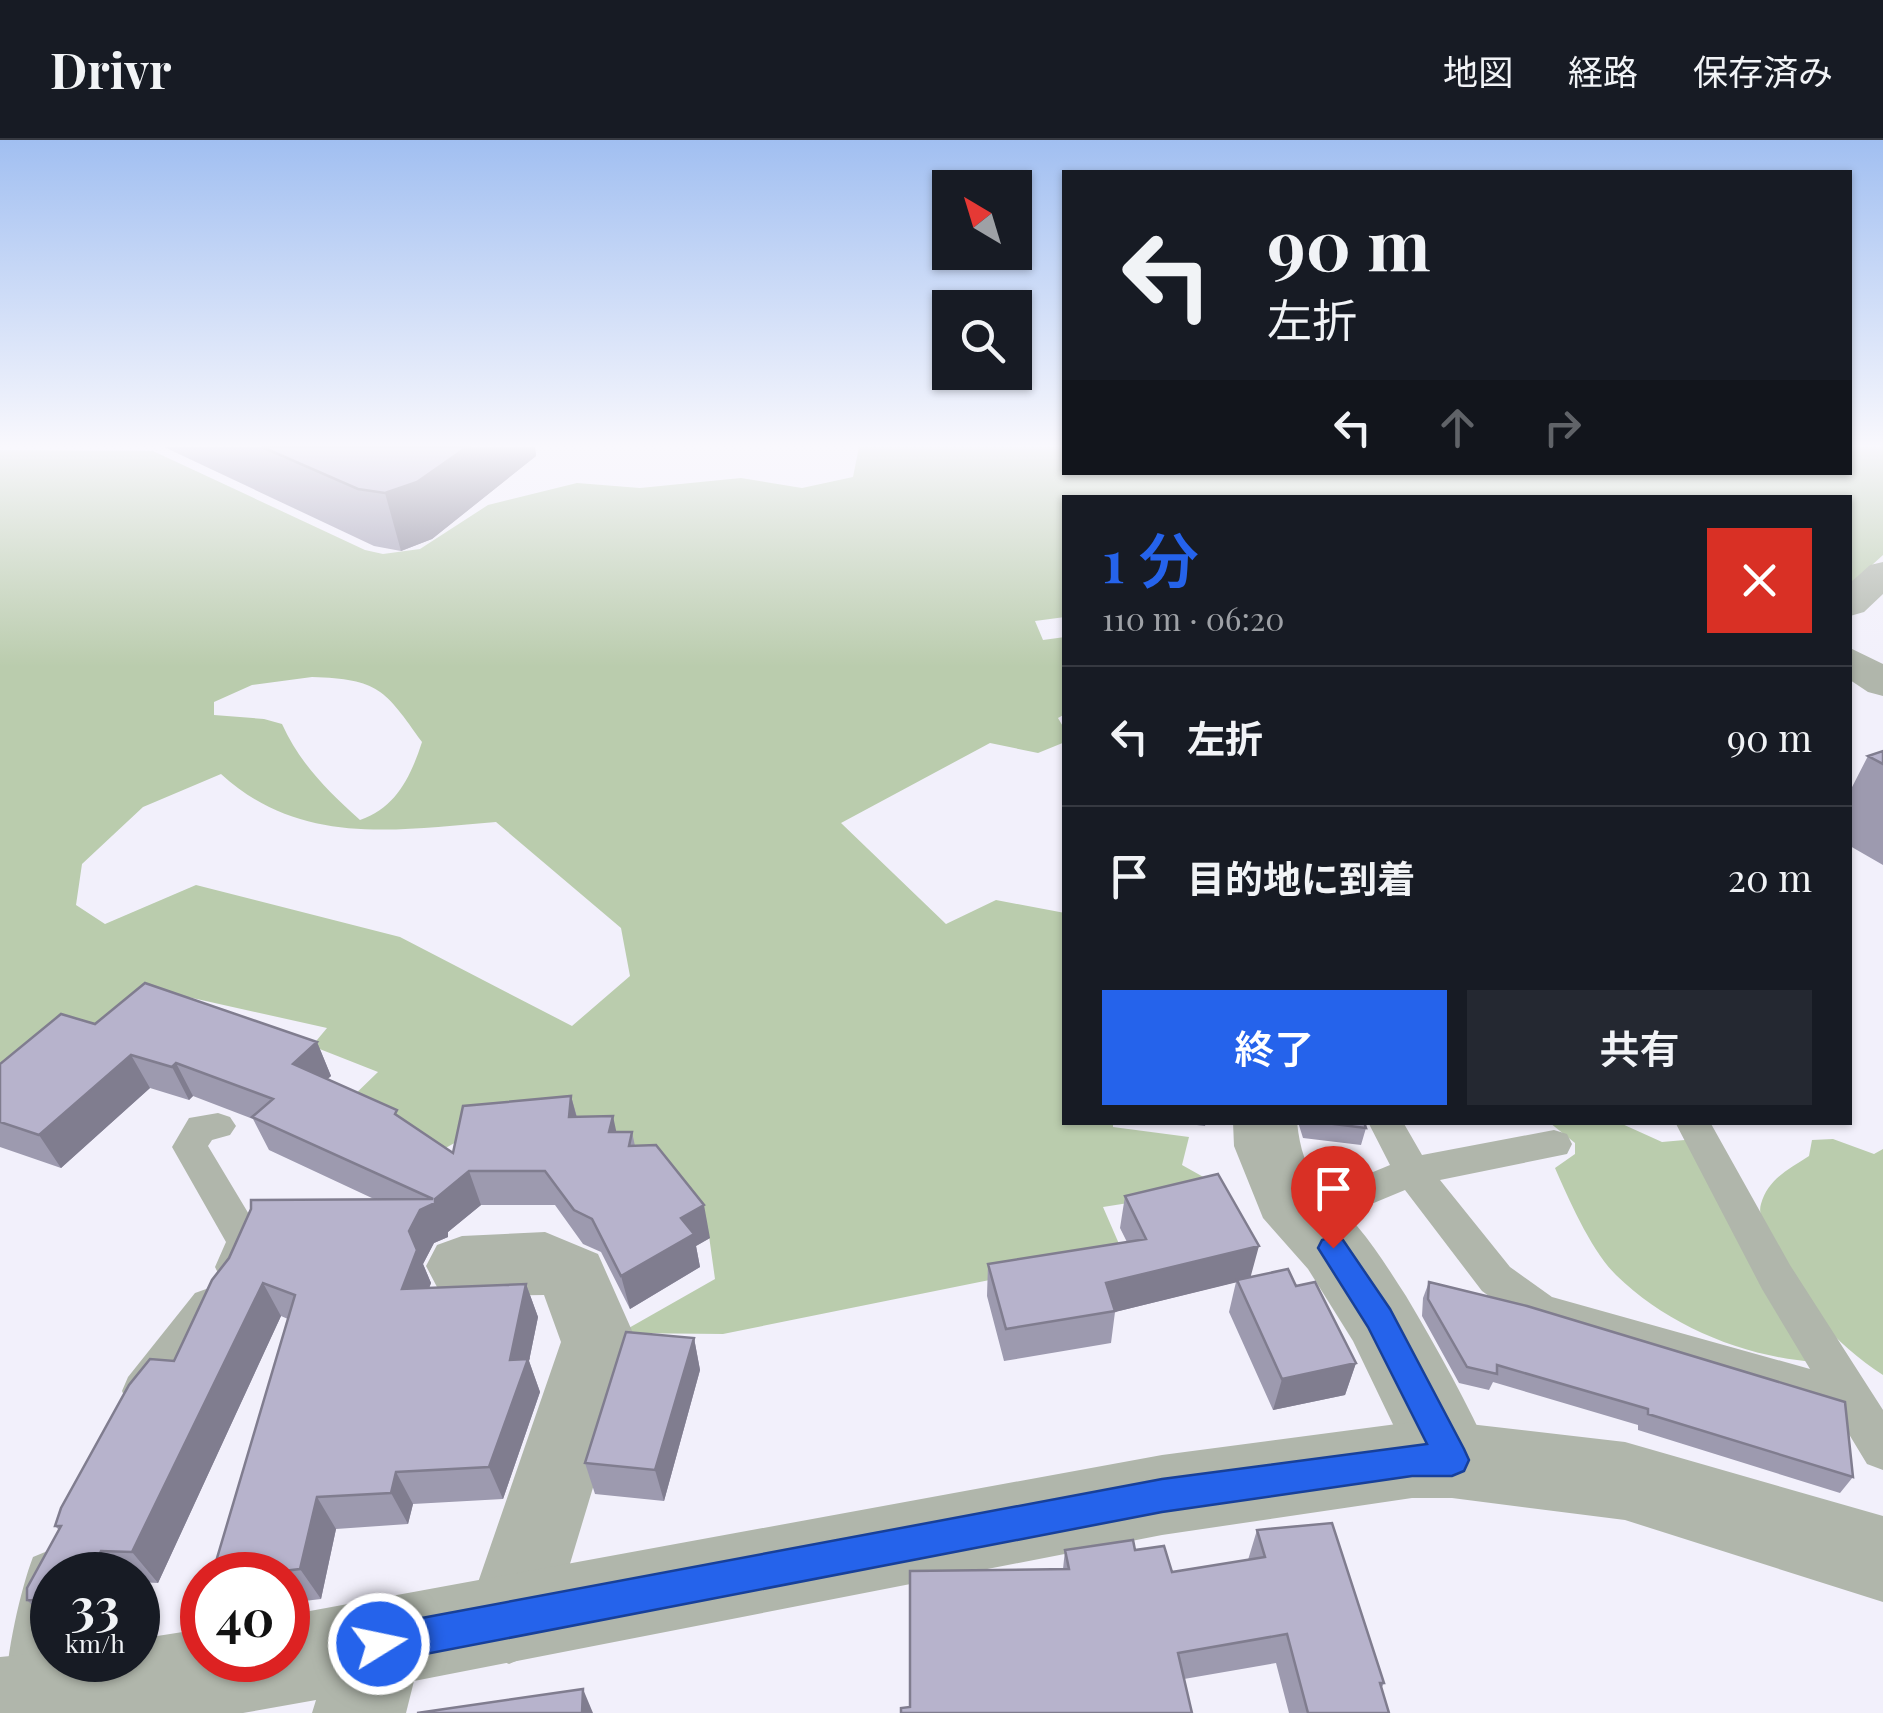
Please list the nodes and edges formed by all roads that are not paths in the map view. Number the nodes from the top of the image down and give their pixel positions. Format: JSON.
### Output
{"nodes":[{"id":1,"x":1883,"y":573,"type":"edge"},
{"id":2,"x":1852,"y":602,"type":"edge"},
{"id":3,"x":1852,"y":663,"type":"edge"},
{"id":4,"x":1883,"y":684,"type":"edge"},
{"id":5,"x":1265,"y":1125,"type":"edge"},
{"id":6,"x":1388,"y":1125,"type":"edge"},
{"id":7,"x":1694,"y":1125,"type":"edge"},
{"id":8,"x":218,"y":1126,"type":"dead end"},
{"id":9,"x":1554,"y":1144,"type":"dead end"},
{"id":10,"x":1412,"y":1171,"type":"junction"},
{"id":11,"x":1304,"y":1218,"type":"junction"},
{"id":12,"x":462,"y":1266,"type":"dead end"},
{"id":13,"x":1852,"y":1400,"type":"junction"},
{"id":14,"x":125,"y":1418,"type":"edge"},
{"id":15,"x":1883,"y":1449,"type":"edge"},
{"id":16,"x":1452,"y":1460,"type":"junction"},
{"id":17,"x":64,"y":1530,"type":"edge"},
{"id":18,"x":1883,"y":1559,"type":"edge"},
{"id":19,"x":509,"y":1620,"type":"junction"},
{"id":20,"x":310,"y":1665,"type":"edge"},
{"id":21,"x":180,"y":1671,"type":"edge"},
{"id":22,"x":369,"y":1679,"type":"edge"},
{"id":23,"x":34,"y":1687,"type":"edge"}],
"edges":[{"from":1,"to":2,"type":"street"},
{"from":3,"to":4,"type":"street"},
{"from":5,"to":11,"type":"street"},
{"from":6,"to":10,"type":"lane"},
{"from":7,"to":13,"type":"lane"},
{"from":8,"to":14,"type":"lane"},
{"from":9,"to":10,"type":"lane"},
{"from":10,"to":11,"type":"lane"},
{"from":10,"to":13,"type":"lane"},
{"from":11,"to":16,"type":"street"},
{"from":12,"to":19,"type":"street"},
{"from":13,"to":15,"type":"lane"},
{"from":16,"to":18,"type":"street"},
{"from":16,"to":19,"type":"street"},
{"from":17,"to":23,"type":"lane"},
{"from":19,"to":22,"type":"street"},
{"from":20,"to":22,"type":"street"},
{"from":21,"to":23,"type":"street"}]}
